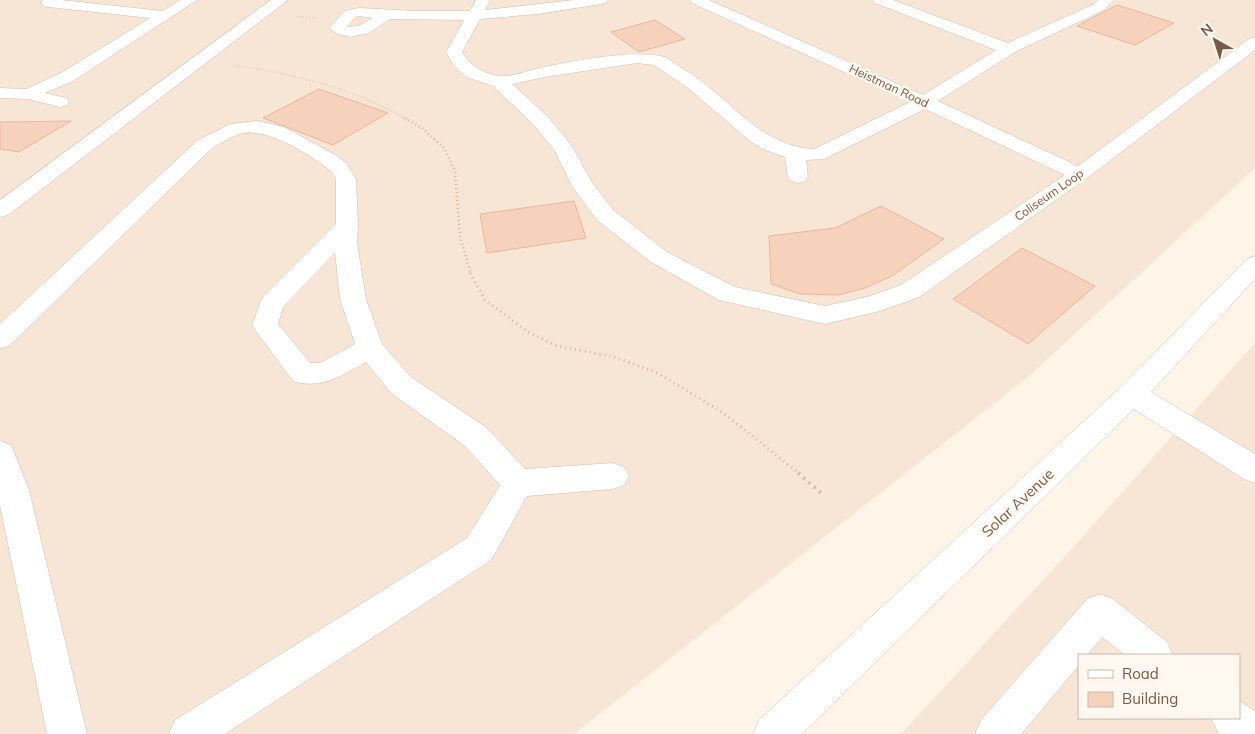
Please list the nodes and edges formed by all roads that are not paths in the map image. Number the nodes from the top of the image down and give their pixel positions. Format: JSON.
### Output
{"nodes":[{"id":1,"x":190,"y":0,"type":"edge"},
{"id":2,"x":281,"y":0,"type":"edge"},
{"id":3,"x":601,"y":0,"type":"edge"},
{"id":4,"x":697,"y":0,"type":"edge"},
{"id":5,"x":880,"y":0,"type":"edge"},
{"id":6,"x":1106,"y":0,"type":"edge"},
{"id":7,"x":48,"y":2,"type":"dead end"},
{"id":8,"x":479,"y":8,"type":"edge"},
{"id":9,"x":162,"y":15,"type":"junction"},
{"id":10,"x":344,"y":19,"type":"road end"},
{"id":11,"x":1255,"y":42,"type":"edge"},
{"id":12,"x":1009,"y":49,"type":"junction"},
{"id":13,"x":499,"y":82,"type":"junction"},
{"id":14,"x":0,"y":93,"type":"edge"},
{"id":15,"x":28,"y":94,"type":"junction"},
{"id":16,"x":60,"y":102,"type":"dead end"},
{"id":17,"x":924,"y":102,"type":"junction"},
{"id":18,"x":795,"y":154,"type":"junction"},
{"id":19,"x":1080,"y":174,"type":"junction"},
{"id":20,"x":798,"y":177,"type":"dead end"},
{"id":21,"x":0,"y":210,"type":"edge"},
{"id":22,"x":347,"y":226,"type":"junction"},
{"id":23,"x":1255,"y":264,"type":"edge"},
{"id":24,"x":0,"y":339,"type":"edge"},
{"id":25,"x":370,"y":348,"type":"junction"},
{"id":26,"x":1132,"y":394,"type":"junction"},
{"id":27,"x":0,"y":454,"type":"edge"},
{"id":28,"x":1255,"y":470,"type":"edge"},
{"id":29,"x":613,"y":476,"type":"dead end"},
{"id":30,"x":518,"y":482,"type":"junction"},
{"id":31,"x":1153,"y":654,"type":"edge"},
{"id":32,"x":1233,"y":719,"type":"edge"},
{"id":33,"x":67,"y":734,"type":"edge"},
{"id":34,"x":189,"y":734,"type":"edge"},
{"id":35,"x":773,"y":734,"type":"edge"},
{"id":36,"x":996,"y":734,"type":"edge"},
{"id":37,"x":1252,"y":734,"type":"edge"}],
"edges":[{"from":1,"to":9,"type":"street"},
{"from":2,"to":21,"type":"street"},
{"from":3,"to":8,"type":"street"},
{"from":4,"to":17,"type":"street","name":"Heistman Road"},
{"from":5,"to":12,"type":"street"},
{"from":6,"to":12,"type":"street"},
{"from":7,"to":9,"type":"street"},
{"from":8,"to":10,"type":"street"},
{"from":8,"to":13,"type":"street"},
{"from":9,"to":15,"type":"street"},
{"from":11,"to":19,"type":"street","name":"Coliseum Loop"},
{"from":12,"to":17,"type":"street"},
{"from":13,"to":18,"type":"street"},
{"from":13,"to":19,"type":"street","name":"Coliseum Loop"},
{"from":14,"to":15,"type":"street"},
{"from":15,"to":16,"type":"street"},
{"from":17,"to":18,"type":"street"},
{"from":17,"to":19,"type":"street","name":"Heistman Road"},
{"from":18,"to":20,"type":"street"},
{"from":22,"to":24,"type":"street"},
{"from":22,"to":25,"type":"street"},
{"from":22,"to":25,"type":"street"},
{"from":23,"to":26,"type":"street","name":"Solar Avenue"},
{"from":25,"to":30,"type":"street"},
{"from":26,"to":28,"type":"street"},
{"from":26,"to":35,"type":"street","name":"Solar Avenue"},
{"from":27,"to":33,"type":"street"},
{"from":29,"to":30,"type":"street"},
{"from":30,"to":34,"type":"street"},
{"from":31,"to":36,"type":"street"},
{"from":32,"to":37,"type":"street"}]}
